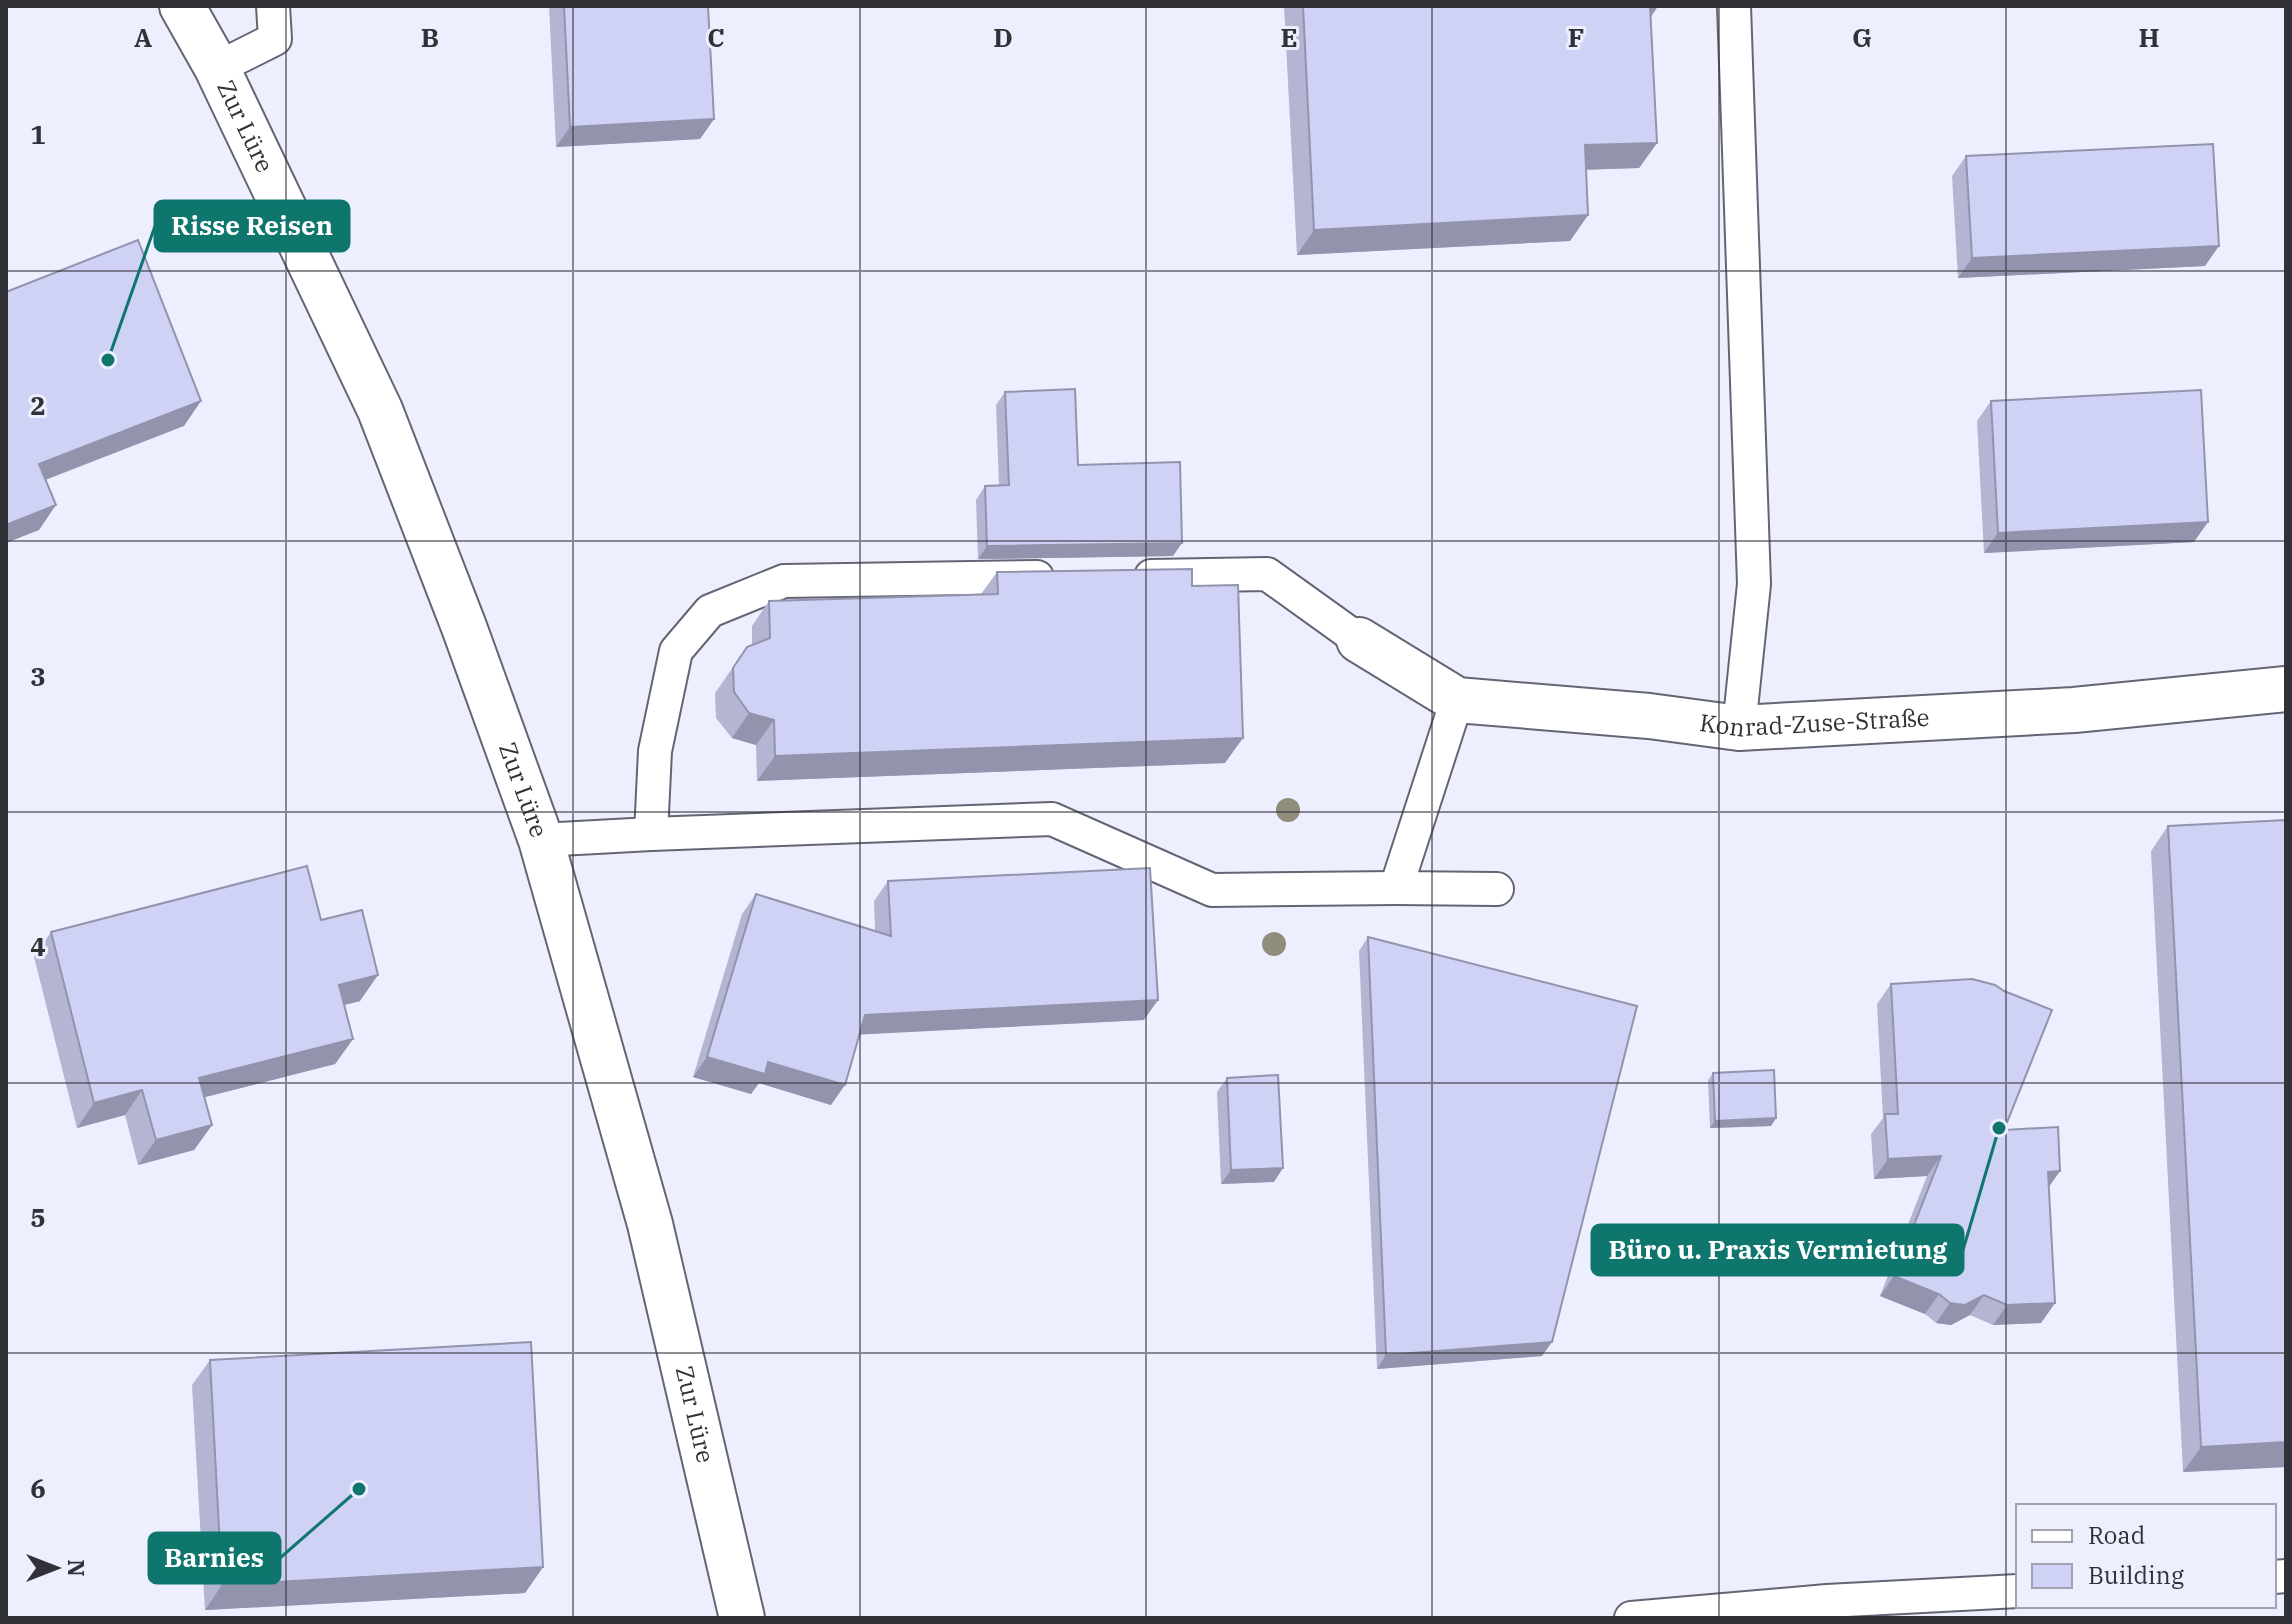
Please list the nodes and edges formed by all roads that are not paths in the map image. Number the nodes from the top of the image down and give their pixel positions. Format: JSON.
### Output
{"nodes":[{"id":1,"x":182,"y":6,"type":"edge"},
{"id":2,"x":273,"y":6,"type":"edge"},
{"id":3,"x":1734,"y":6,"type":"edge"},
{"id":4,"x":217,"y":68,"type":"junction"},
{"id":5,"x":1127,"y":576,"type":"edge"},
{"id":6,"x":1064,"y":577,"type":"edge"},
{"id":7,"x":1359,"y":640,"type":"joint"},
{"id":8,"x":2286,"y":689,"type":"edge"},
{"id":9,"x":1457,"y":700,"type":"junction"},
{"id":10,"x":1739,"y":728,"type":"junction"},
{"id":11,"x":651,"y":834,"type":"junction"},
{"id":12,"x":541,"y":840,"type":"junction"},
{"id":13,"x":1396,"y":888,"type":"junction"},
{"id":14,"x":1497,"y":889,"type":"dead end"},
{"id":15,"x":2016,"y":1591,"type":"edge"},
{"id":16,"x":742,"y":1618,"type":"edge"},
{"id":17,"x":1631,"y":1618,"type":"edge"}],
"edges":[{"from":1,"to":4,"type":"street","name":"Zur Lüre"},
{"from":2,"to":4,"type":"lane"},
{"from":3,"to":10,"type":"lane"},
{"from":4,"to":12,"type":"street","name":"Zur Lüre"},
{"from":5,"to":7,"type":"lane"},
{"from":6,"to":11,"type":"lane"},
{"from":7,"to":9,"type":"street","name":"Konrad-Zuse-Straße"},
{"from":8,"to":10,"type":"street","name":"Konrad-Zuse-Straße"},
{"from":9,"to":10,"type":"street","name":"Konrad-Zuse-Straße"},
{"from":9,"to":13,"type":"lane"},
{"from":11,"to":12,"type":"lane"},
{"from":11,"to":13,"type":"lane"},
{"from":12,"to":16,"type":"street","name":"Zur Lüre"},
{"from":13,"to":14,"type":"lane"},
{"from":15,"to":17,"type":"lane"}]}
